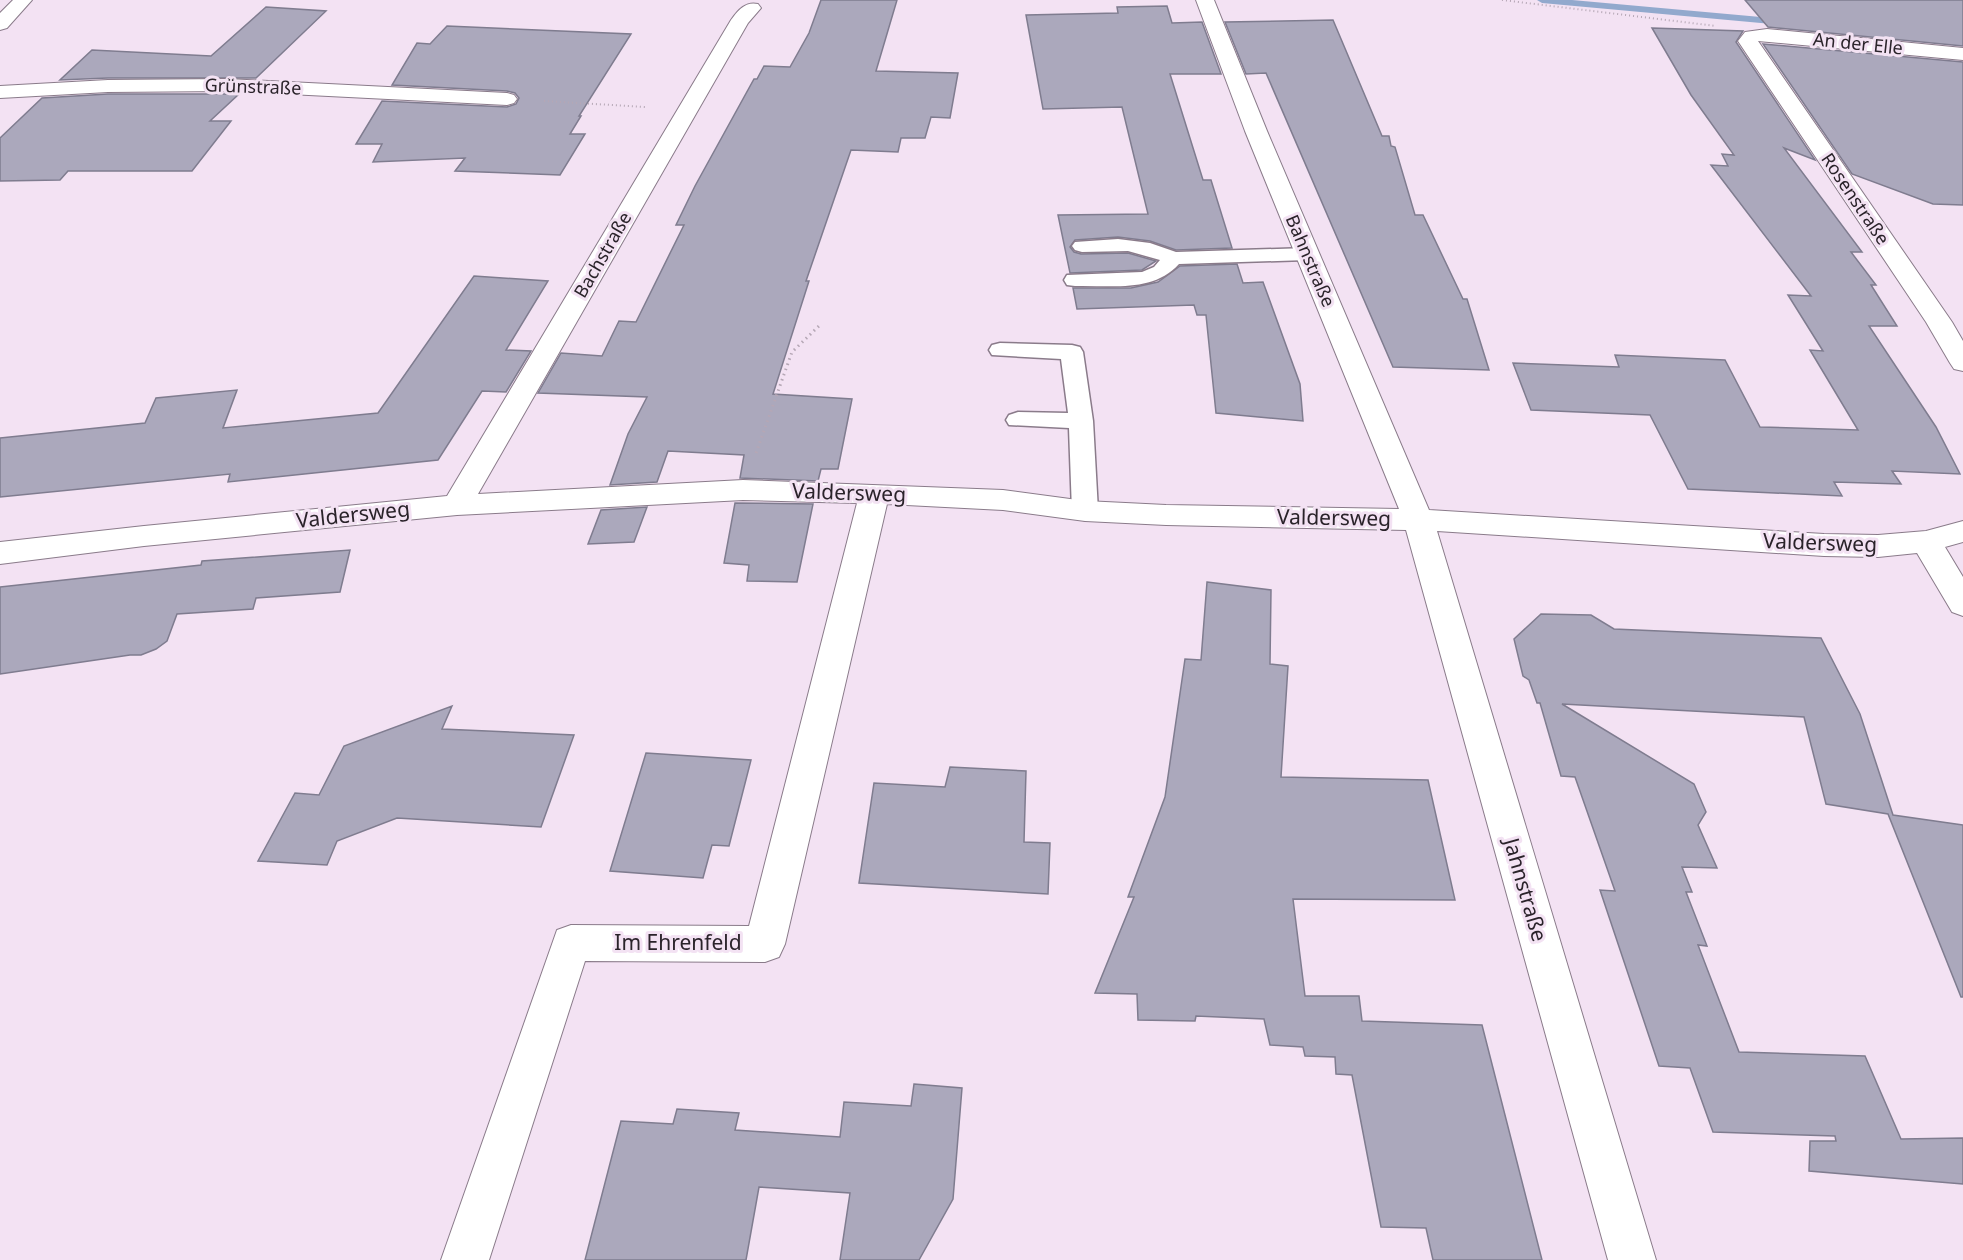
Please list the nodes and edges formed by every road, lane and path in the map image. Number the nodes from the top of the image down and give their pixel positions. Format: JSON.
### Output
{"nodes":[{"id":1,"x":23,"y":0,"type":"edge"},
{"id":2,"x":1205,"y":0,"type":"edge"},
{"id":3,"x":1502,"y":0,"type":"edge"},
{"id":4,"x":752,"y":8,"type":"dead end"},
{"id":5,"x":0,"y":24,"type":"edge"},
{"id":6,"x":1752,"y":36,"type":"junction"},
{"id":7,"x":1963,"y":54,"type":"edge"},
{"id":8,"x":0,"y":92,"type":"edge"},
{"id":9,"x":507,"y":99,"type":"joint"},
{"id":10,"x":687,"y":109,"type":"junction"},
{"id":11,"x":1082,"y":246,"type":"dead end"},
{"id":12,"x":1307,"y":254,"type":"junction"},
{"id":13,"x":1173,"y":258,"type":"junction"},
{"id":14,"x":1075,"y":280,"type":"dead end"},
{"id":15,"x":820,"y":325,"type":"dead end"},
{"id":16,"x":1000,"y":350,"type":"dead end"},
{"id":17,"x":1963,"y":363,"type":"edge"},
{"id":18,"x":1018,"y":420,"type":"dead end"},
{"id":19,"x":1081,"y":421,"type":"junction"},
{"id":20,"x":743,"y":490,"type":"junction"},
{"id":21,"x":874,"y":494,"type":"junction"},
{"id":22,"x":458,"y":505,"type":"junction"},
{"id":23,"x":1085,"y":511,"type":"junction"},
{"id":24,"x":1418,"y":520,"type":"junction"},
{"id":25,"x":1963,"y":531,"type":"edge"},
{"id":26,"x":1926,"y":542,"type":"junction"},
{"id":27,"x":0,"y":553,"type":"edge"},
{"id":28,"x":1963,"y":604,"type":"edge"},
{"id":29,"x":465,"y":1260,"type":"edge"},
{"id":30,"x":1632,"y":1260,"type":"edge"}],
"edges":[{"from":1,"to":5,"type":"street"},
{"from":2,"to":12,"type":"street","name":"Bahnstraße"},
{"from":3,"to":6,"type":"path"},
{"from":4,"to":10,"type":"street","name":"Bachstraße"},
{"from":6,"to":7,"type":"street","name":"An der Elle"},
{"from":6,"to":17,"type":"street","name":"Rosenstraße"},
{"from":8,"to":9,"type":"street","name":"Grünstraße"},
{"from":9,"to":10,"type":"path"},
{"from":10,"to":22,"type":"street","name":"Bachstraße"},
{"from":11,"to":13,"type":"lane"},
{"from":12,"to":13,"type":"lane"},
{"from":12,"to":24,"type":"street","name":"Bahnstraße"},
{"from":13,"to":14,"type":"lane"},
{"from":15,"to":20,"type":"path"},
{"from":16,"to":19,"type":"lane"},
{"from":18,"to":19,"type":"lane"},
{"from":19,"to":23,"type":"lane"},
{"from":20,"to":21,"type":"street","name":"Valdersweg"},
{"from":20,"to":22,"type":"street","name":"Valdersweg"},
{"from":21,"to":23,"type":"street","name":"Valdersweg"},
{"from":21,"to":29,"type":"street","name":"Im Ehrenfeld"},
{"from":22,"to":27,"type":"street","name":"Valdersweg"},
{"from":23,"to":24,"type":"street","name":"Valdersweg"},
{"from":24,"to":26,"type":"street","name":"Valdersweg"},
{"from":24,"to":30,"type":"street","name":"Jahnstraße"},
{"from":25,"to":26,"type":"street","name":"Valdersweg"},
{"from":26,"to":28,"type":"street"}]}
